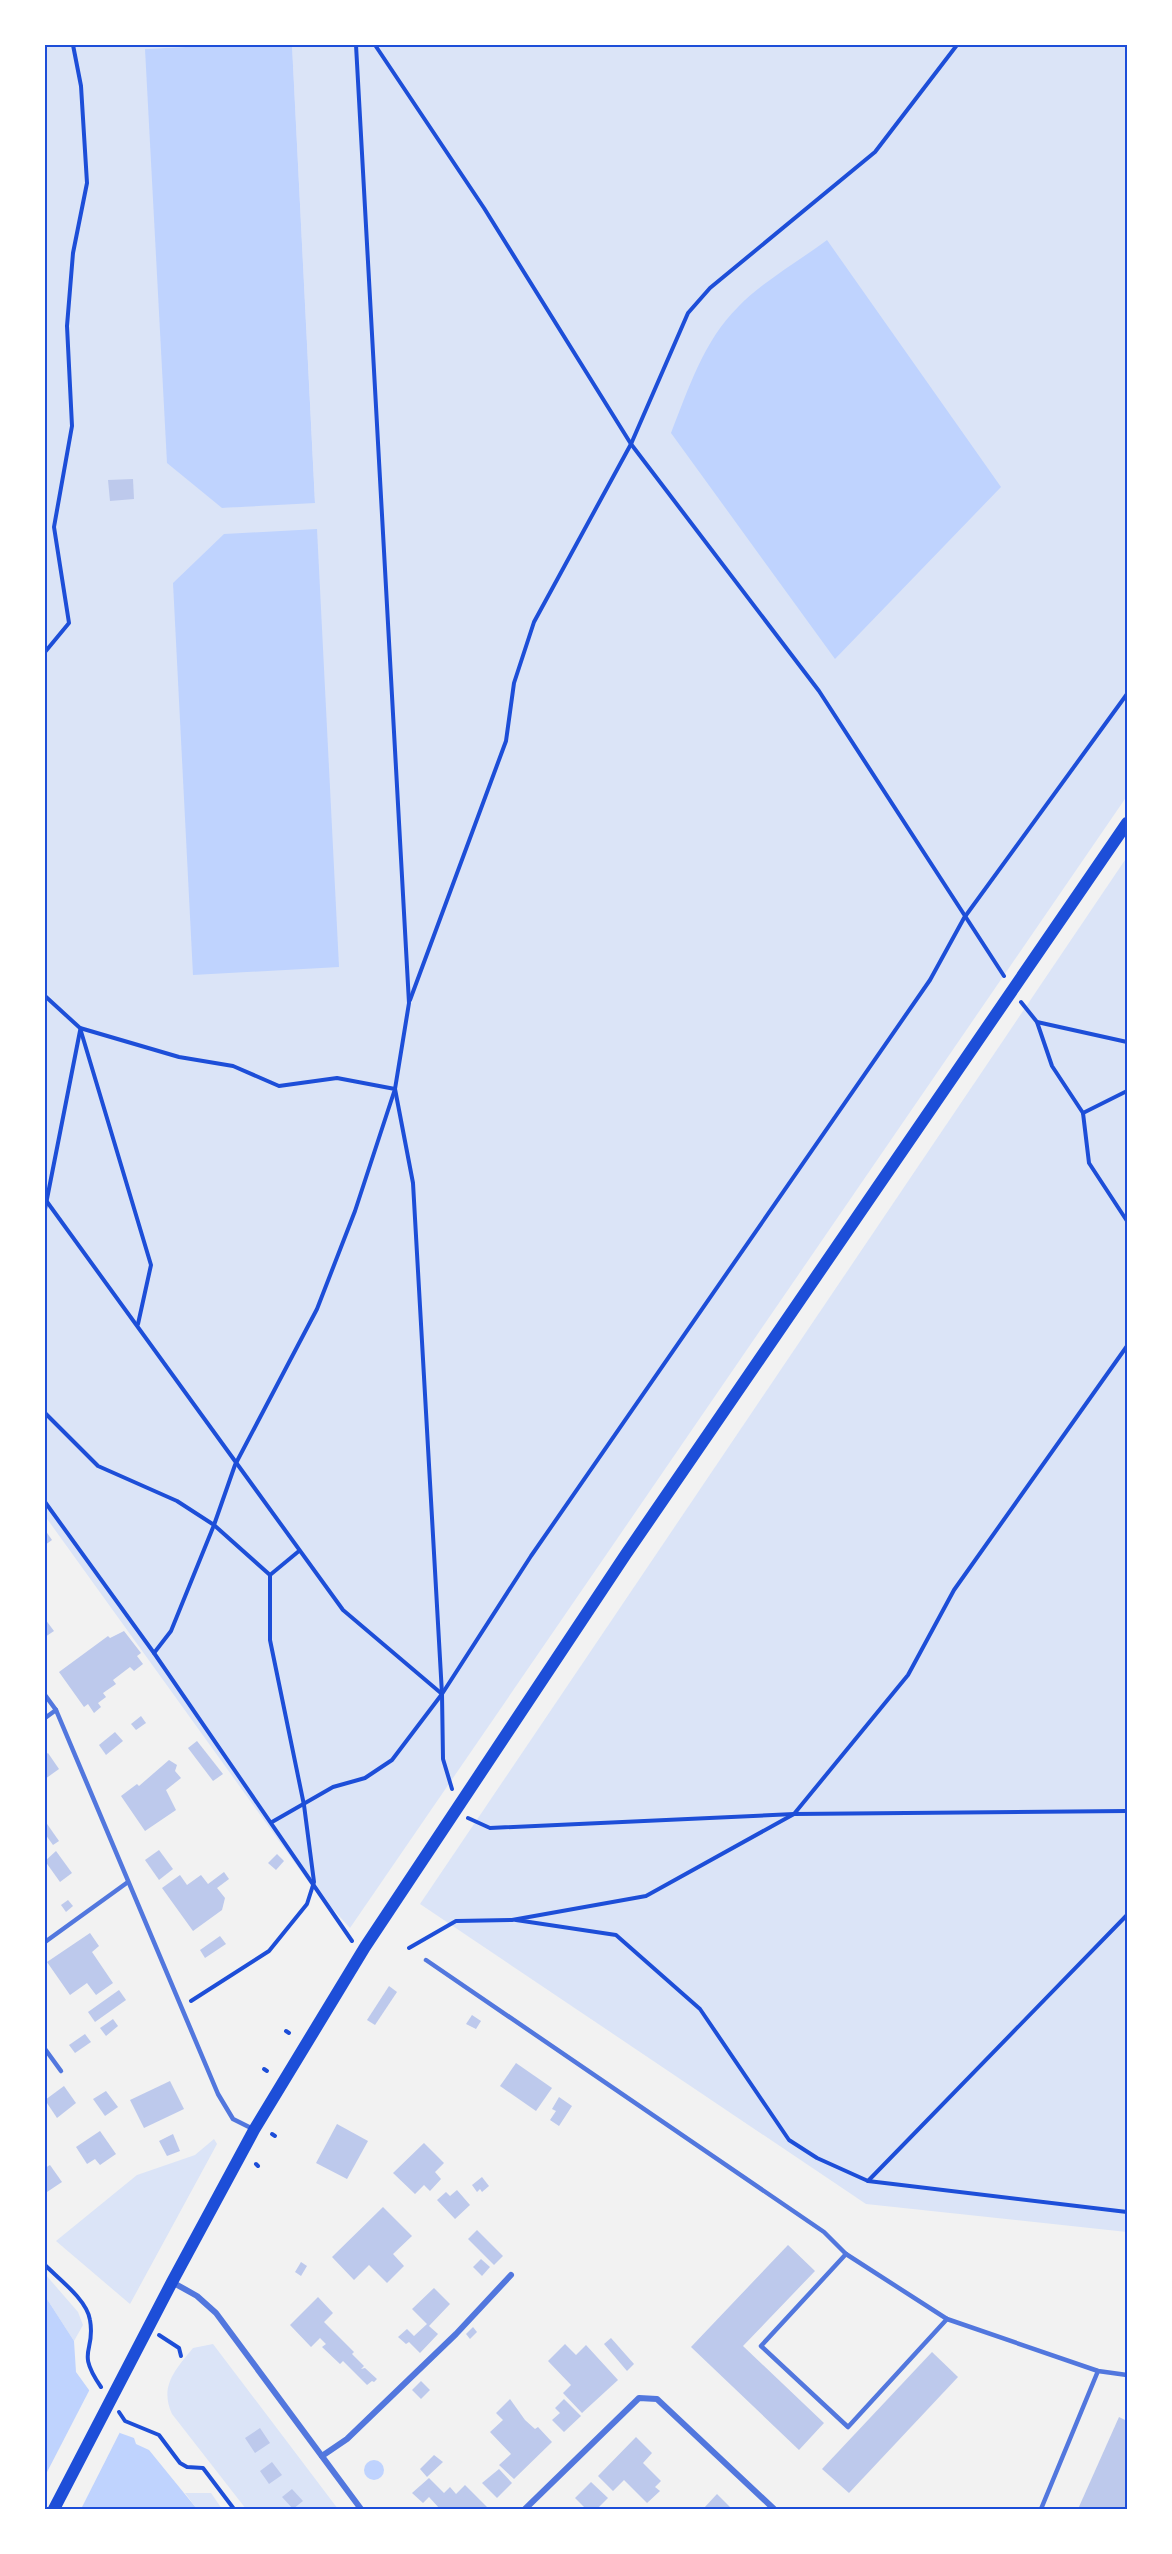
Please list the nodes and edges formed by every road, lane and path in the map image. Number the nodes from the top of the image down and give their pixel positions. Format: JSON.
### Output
{"nodes":[{"id":1,"x":73,"y":45,"type":"edge"},
{"id":2,"x":356,"y":45,"type":"edge"},
{"id":3,"x":375,"y":45,"type":"edge"},
{"id":4,"x":957,"y":45,"type":"edge"},
{"id":5,"x":631,"y":444,"type":"junction"},
{"id":6,"x":45,"y":652,"type":"edge"},
{"id":7,"x":1127,"y":694,"type":"edge"},
{"id":8,"x":1127,"y":822,"type":"edge"},
{"id":9,"x":964,"y":918,"type":"junction"},
{"id":10,"x":1012,"y":990,"type":"junction"},
{"id":11,"x":45,"y":996,"type":"edge"},
{"id":12,"x":409,"y":1003,"type":"junction"},
{"id":13,"x":1037,"y":1022,"type":"junction"},
{"id":14,"x":80,"y":1028,"type":"junction"},
{"id":15,"x":1127,"y":1042,"type":"edge"},
{"id":16,"x":395,"y":1089,"type":"junction"},
{"id":17,"x":1127,"y":1091,"type":"edge"},
{"id":18,"x":1083,"y":1113,"type":"junction"},
{"id":19,"x":46,"y":1200,"type":"edge"},
{"id":20,"x":45,"y":1209,"type":"edge"},
{"id":21,"x":1127,"y":1221,"type":"edge"},
{"id":22,"x":138,"y":1325,"type":"junction"},
{"id":23,"x":1127,"y":1346,"type":"edge"},
{"id":24,"x":45,"y":1413,"type":"edge"},
{"id":25,"x":235,"y":1465,"type":"junction"},
{"id":26,"x":45,"y":1502,"type":"edge"},
{"id":27,"x":214,"y":1525,"type":"junction"},
{"id":28,"x":299,"y":1551,"type":"junction"},
{"id":29,"x":270,"y":1575,"type":"junction"},
{"id":30,"x":154,"y":1653,"type":"junction"},
{"id":31,"x":442,"y":1694,"type":"junction"},
{"id":32,"x":45,"y":1695,"type":"edge"},
{"id":33,"x":56,"y":1710,"type":"junction"},
{"id":34,"x":45,"y":1718,"type":"edge"},
{"id":35,"x":463,"y":1796,"type":"junction"},
{"id":36,"x":304,"y":1805,"type":"junction"},
{"id":37,"x":455,"y":1809,"type":"junction"},
{"id":38,"x":1127,"y":1811,"type":"edge"},
{"id":39,"x":794,"y":1814,"type":"junction"},
{"id":40,"x":272,"y":1822,"type":"junction"},
{"id":41,"x":128,"y":1882,"type":"junction"},
{"id":42,"x":314,"y":1882,"type":"junction"},
{"id":43,"x":1127,"y":1916,"type":"edge"},
{"id":44,"x":512,"y":1920,"type":"junction"},
{"id":45,"x":45,"y":1942,"type":"edge"},
{"id":46,"x":365,"y":1947,"type":"junction"},
{"id":47,"x":409,"y":1948,"type":"dead end"},
{"id":48,"x":426,"y":1960,"type":"dead end"},
{"id":49,"x":182,"y":2006,"type":"junction"},
{"id":50,"x":45,"y":2049,"type":"edge"},
{"id":51,"x":61,"y":2071,"type":"dead end"},
{"id":52,"x":254,"y":2130,"type":"junction"},
{"id":53,"x":868,"y":2181,"type":"junction"},
{"id":54,"x":1127,"y":2212,"type":"edge"},
{"id":55,"x":846,"y":2254,"type":"junction"},
{"id":56,"x":510,"y":2275,"type":"dead end"},
{"id":57,"x":172,"y":2282,"type":"junction"},
{"id":58,"x":948,"y":2319,"type":"junction"},
{"id":59,"x":148,"y":2327,"type":"junction"},
{"id":60,"x":181,"y":2356,"type":"dead end"},
{"id":61,"x":1098,"y":2371,"type":"junction"},
{"id":62,"x":1127,"y":2375,"type":"edge"},
{"id":63,"x":322,"y":2456,"type":"junction"},
{"id":64,"x":199,"y":2467,"type":"dead end"},
{"id":65,"x":54,"y":2509,"type":"edge"},
{"id":66,"x":234,"y":2509,"type":"edge"},
{"id":67,"x":361,"y":2509,"type":"edge"},
{"id":68,"x":525,"y":2509,"type":"edge"},
{"id":69,"x":774,"y":2509,"type":"edge"},
{"id":70,"x":1041,"y":2509,"type":"edge"}],
"edges":[{"from":1,"to":6,"type":"path"},
{"from":2,"to":12,"type":"path"},
{"from":3,"to":5,"type":"path"},
{"from":4,"to":5,"type":"path"},
{"from":5,"to":9,"type":"path"},
{"from":5,"to":12,"type":"path"},
{"from":7,"to":9,"type":"path"},
{"from":8,"to":10,"type":"main road"},
{"from":9,"to":10,"type":"path"},
{"from":9,"to":31,"type":"path"},
{"from":10,"to":13,"type":"path"},
{"from":10,"to":35,"type":"main road"},
{"from":11,"to":14,"type":"path"},
{"from":12,"to":16,"type":"path"},
{"from":13,"to":15,"type":"path"},
{"from":13,"to":18,"type":"path"},
{"from":14,"to":16,"type":"path"},
{"from":14,"to":19,"type":"path"},
{"from":14,"to":22,"type":"path"},
{"from":16,"to":25,"type":"path"},
{"from":16,"to":31,"type":"path"},
{"from":17,"to":18,"type":"path"},
{"from":18,"to":21,"type":"path"},
{"from":19,"to":20,"type":"path"},
{"from":19,"to":22,"type":"path"},
{"from":22,"to":25,"type":"path"},
{"from":23,"to":39,"type":"path"},
{"from":24,"to":27,"type":"path"},
{"from":25,"to":27,"type":"path"},
{"from":25,"to":28,"type":"path"},
{"from":26,"to":30,"type":"path"},
{"from":27,"to":29,"type":"path"},
{"from":27,"to":30,"type":"path"},
{"from":28,"to":29,"type":"path"},
{"from":28,"to":31,"type":"path"},
{"from":29,"to":36,"type":"path"},
{"from":30,"to":40,"type":"path"},
{"from":31,"to":35,"type":"path"},
{"from":31,"to":36,"type":"path"},
{"from":32,"to":33,"type":"lane"},
{"from":33,"to":34,"type":"lane"},
{"from":33,"to":41,"type":"lane"},
{"from":35,"to":37,"type":"main road"},
{"from":36,"to":40,"type":"path"},
{"from":36,"to":42,"type":"path"},
{"from":37,"to":39,"type":"path"},
{"from":37,"to":46,"type":"main road"},
{"from":38,"to":39,"type":"path"},
{"from":39,"to":44,"type":"path"},
{"from":40,"to":42,"type":"path"},
{"from":41,"to":45,"type":"lane"},
{"from":41,"to":49,"type":"lane"},
{"from":42,"to":46,"type":"path"},
{"from":42,"to":49,"type":"path"},
{"from":43,"to":53,"type":"path"},
{"from":44,"to":47,"type":"path"},
{"from":44,"to":53,"type":"path"},
{"from":46,"to":52,"type":"main road"},
{"from":48,"to":55,"type":"lane"},
{"from":49,"to":52,"type":"lane"},
{"from":50,"to":51,"type":"lane"},
{"from":52,"to":57,"type":"main road"},
{"from":53,"to":54,"type":"path"},
{"from":55,"to":58,"type":"lane"},
{"from":55,"to":58,"type":"lane"},
{"from":56,"to":63,"type":"street"},
{"from":57,"to":59,"type":"main road"},
{"from":57,"to":63,"type":"street"},
{"from":58,"to":61,"type":"lane"},
{"from":59,"to":60,"type":"path"},
{"from":59,"to":65,"type":"main road"},
{"from":61,"to":62,"type":"lane"},
{"from":61,"to":70,"type":"lane"},
{"from":63,"to":67,"type":"street"},
{"from":64,"to":66,"type":"path"},
{"from":68,"to":69,"type":"street"}]}
